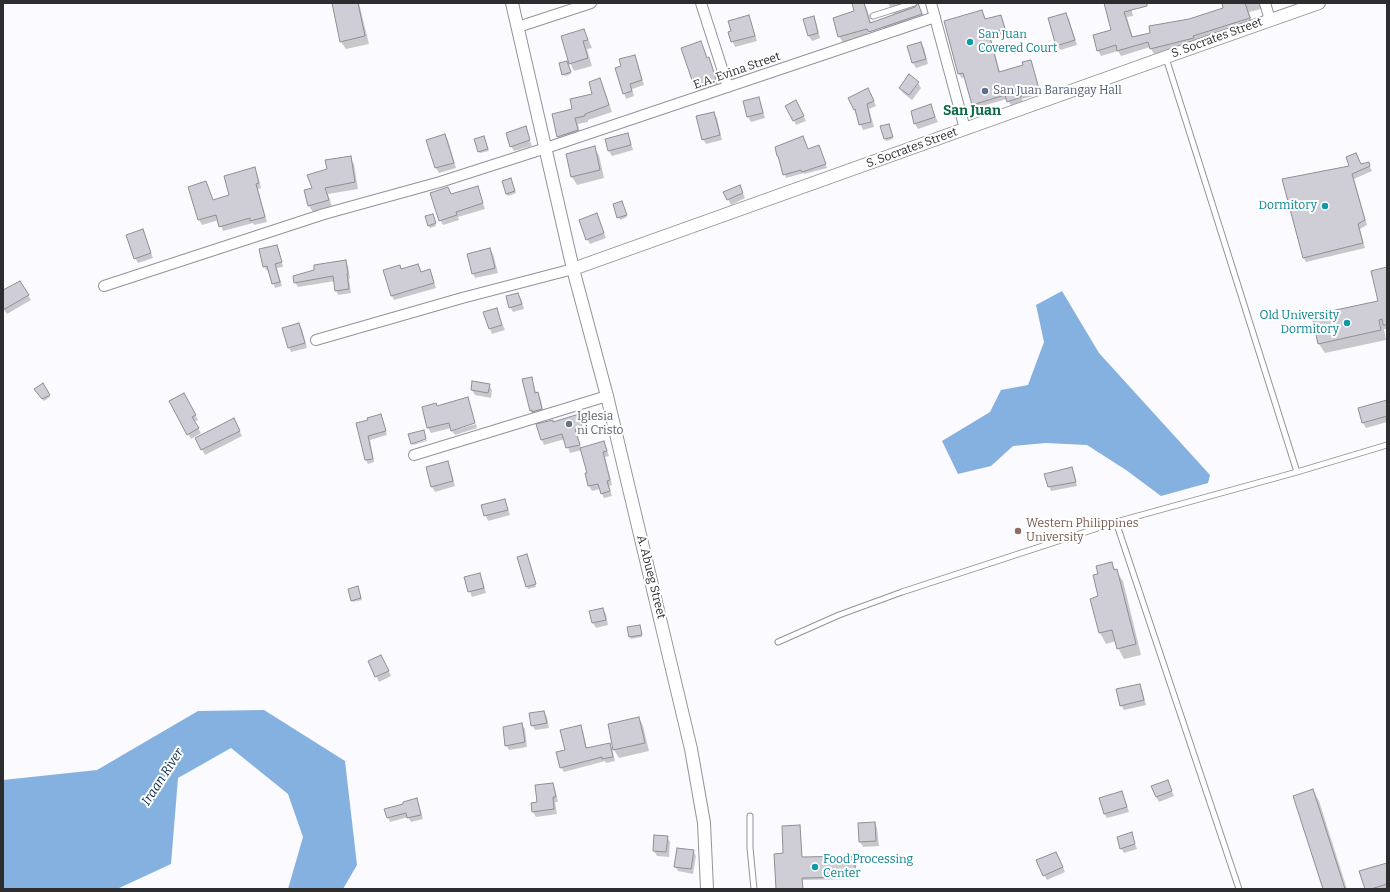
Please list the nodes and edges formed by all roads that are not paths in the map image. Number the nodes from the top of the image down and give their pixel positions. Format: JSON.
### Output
{"nodes":[{"id":1,"x":512,"y":3,"type":"edge"},
{"id":2,"x":591,"y":3,"type":"edge"},
{"id":3,"x":701,"y":3,"type":"edge"},
{"id":4,"x":914,"y":3,"type":"edge"},
{"id":5,"x":932,"y":3,"type":"edge"},
{"id":6,"x":1265,"y":3,"type":"edge"},
{"id":7,"x":1320,"y":3,"type":"edge"},
{"id":8,"x":873,"y":16,"type":"dead end"},
{"id":9,"x":935,"y":17,"type":"junction"},
{"id":10,"x":1270,"y":20,"type":"junction"},
{"id":11,"x":518,"y":27,"type":"junction"},
{"id":12,"x":1166,"y":57,"type":"junction"},
{"id":13,"x":728,"y":87,"type":"junction"},
{"id":14,"x":965,"y":129,"type":"junction"},
{"id":15,"x":546,"y":148,"type":"junction"},
{"id":16,"x":573,"y":269,"type":"junction"},
{"id":17,"x":104,"y":286,"type":"dead end"},
{"id":18,"x":316,"y":340,"type":"dead end"},
{"id":19,"x":607,"y":396,"type":"junction"},
{"id":20,"x":1387,"y":446,"type":"edge"},
{"id":21,"x":414,"y":455,"type":"dead end"},
{"id":22,"x":1297,"y":472,"type":"junction"},
{"id":23,"x":1116,"y":522,"type":"junction"},
{"id":24,"x":778,"y":642,"type":"dead end"},
{"id":25,"x":750,"y":816,"type":"dead end"},
{"id":26,"x":707,"y":889,"type":"edge"},
{"id":27,"x":754,"y":889,"type":"edge"},
{"id":28,"x":1239,"y":889,"type":"edge"}],
"edges":[{"from":1,"to":11,"type":"street","name":"A. Abueg Street"},
{"from":2,"to":11,"type":"street"},
{"from":3,"to":13,"type":"street"},
{"from":4,"to":8,"type":"lane"},
{"from":5,"to":9,"type":"street"},
{"from":6,"to":10,"type":"street"},
{"from":7,"to":10,"type":"street","name":"S. Socrates Street"},
{"from":9,"to":13,"type":"street","name":"E.A. Evina Street"},
{"from":9,"to":14,"type":"street"},
{"from":10,"to":12,"type":"street","name":"S. Socrates Street"},
{"from":11,"to":15,"type":"street","name":"A. Abueg Street"},
{"from":12,"to":14,"type":"street","name":"S. Socrates Street"},
{"from":12,"to":22,"type":"lane"},
{"from":13,"to":15,"type":"street","name":"E.A. Evina Street"},
{"from":14,"to":16,"type":"street","name":"S. Socrates Street"},
{"from":15,"to":16,"type":"street","name":"A. Abueg Street"},
{"from":15,"to":17,"type":"street","name":"E.A. Evina Street"},
{"from":16,"to":18,"type":"street"},
{"from":16,"to":19,"type":"street","name":"A. Abueg Street"},
{"from":19,"to":21,"type":"street"},
{"from":19,"to":26,"type":"street","name":"A. Abueg Street"},
{"from":20,"to":22,"type":"lane"},
{"from":22,"to":23,"type":"lane"},
{"from":23,"to":24,"type":"lane"},
{"from":23,"to":28,"type":"lane"},
{"from":25,"to":27,"type":"lane"}]}
